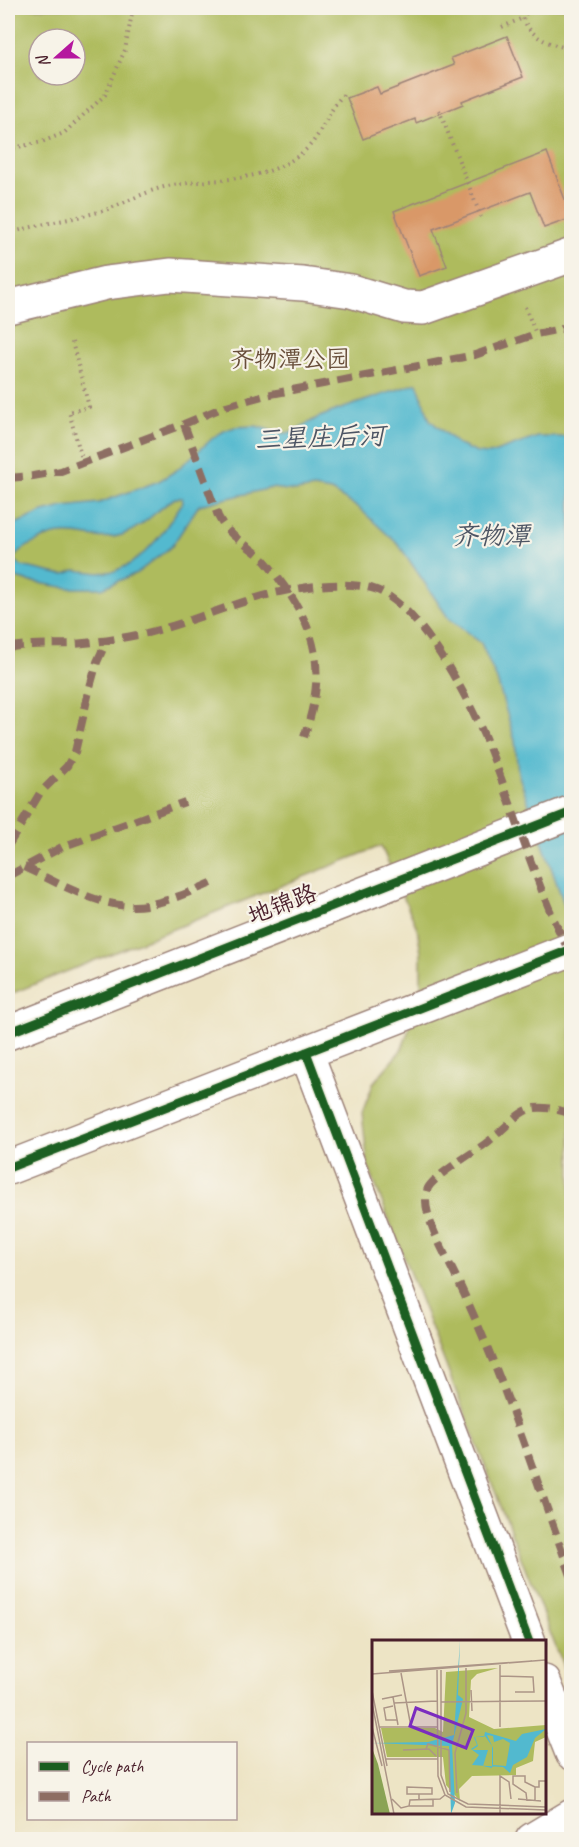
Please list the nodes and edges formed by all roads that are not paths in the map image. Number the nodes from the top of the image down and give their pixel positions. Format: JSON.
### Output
{"nodes":[{"id":1,"x":572,"y":255,"type":"edge"},
{"id":2,"x":8,"y":307,"type":"edge"},
{"id":3,"x":572,"y":812,"type":"edge"},
{"id":4,"x":572,"y":949,"type":"edge"},
{"id":5,"x":8,"y":1033,"type":"edge"},
{"id":6,"x":306,"y":1052,"type":"junction"},
{"id":7,"x":8,"y":1168,"type":"edge"},
{"id":8,"x":529,"y":1640,"type":"edge"},
{"id":9,"x":546,"y":1687,"type":"edge"},
{"id":10,"x":572,"y":1754,"type":"edge"},
{"id":11,"x":572,"y":1816,"type":"edge"},
{"id":12,"x":532,"y":1839,"type":"edge"}],
"edges":[{"from":1,"to":2,"type":"street"},
{"from":3,"to":5,"type":"street","name":"地锦路"},
{"from":4,"to":6,"type":"street"},
{"from":6,"to":7,"type":"street"},
{"from":6,"to":8,"type":"street"},
{"from":9,"to":10,"type":"street"},
{"from":11,"to":12,"type":"street"}]}
